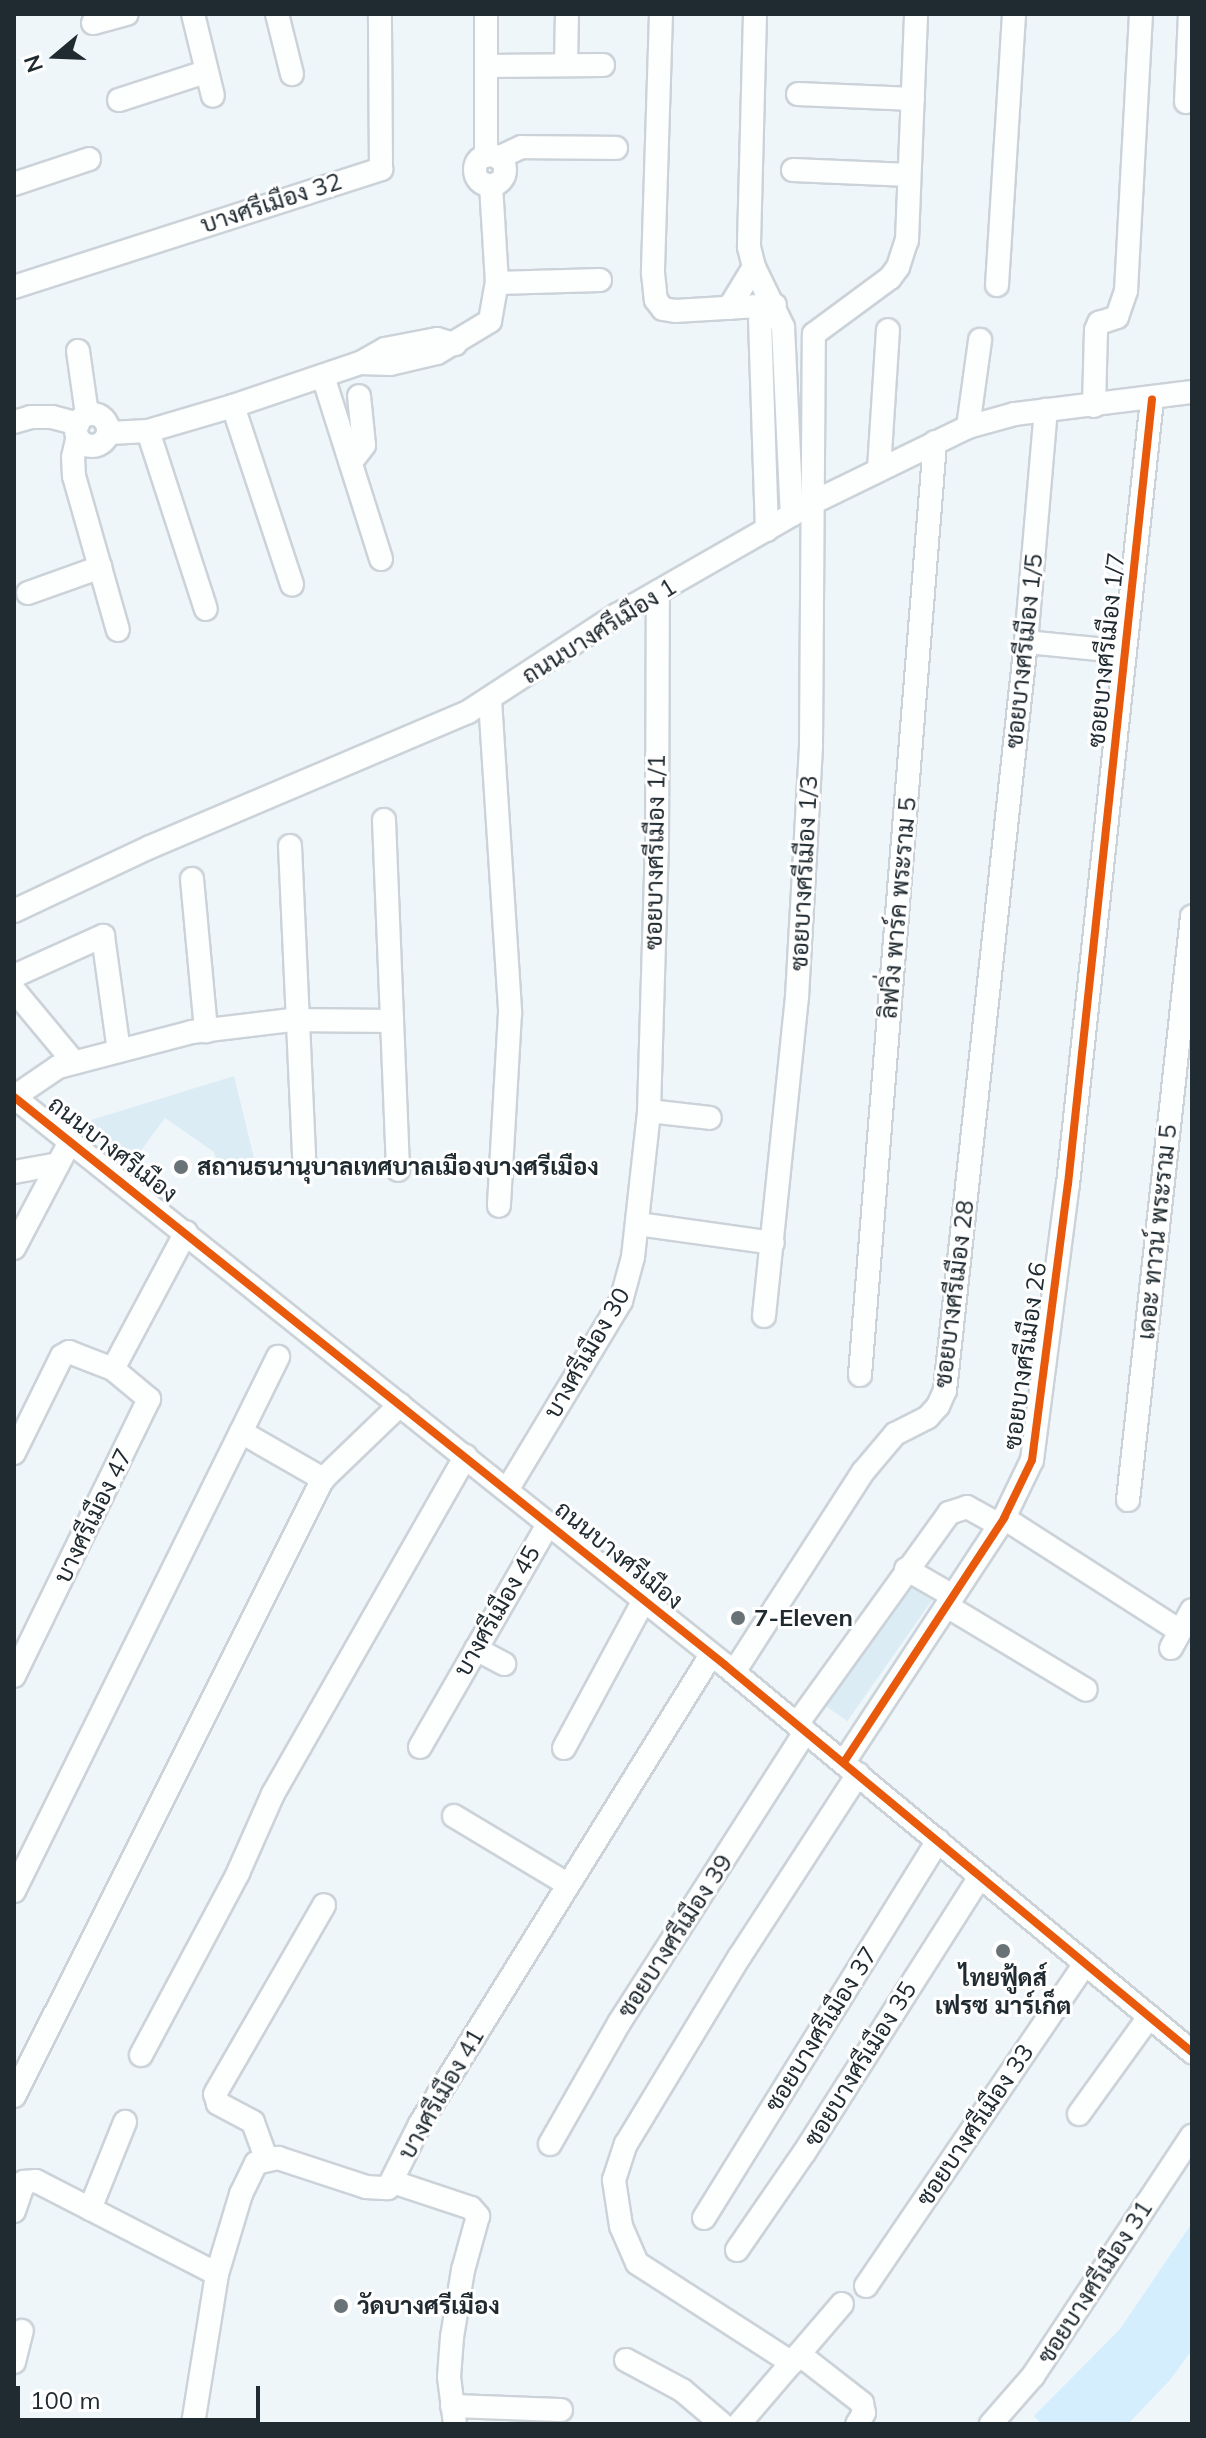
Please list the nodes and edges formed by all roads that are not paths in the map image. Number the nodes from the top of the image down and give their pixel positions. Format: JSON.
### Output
{"nodes":[{"id":1,"x":127,"y":14,"type":"edge"},
{"id":2,"x":193,"y":14,"type":"edge"},
{"id":3,"x":277,"y":14,"type":"edge"},
{"id":4,"x":380,"y":14,"type":"edge"},
{"id":5,"x":486,"y":14,"type":"edge"},
{"id":6,"x":567,"y":14,"type":"edge"},
{"id":7,"x":661,"y":14,"type":"edge"},
{"id":8,"x":755,"y":14,"type":"edge"},
{"id":9,"x":916,"y":14,"type":"edge"},
{"id":10,"x":1014,"y":14,"type":"edge"},
{"id":11,"x":1190,"y":14,"type":"edge"},
{"id":12,"x":1141,"y":15,"type":"edge"},
{"id":13,"x":93,"y":23,"type":"dead end"},
{"id":14,"x":566,"y":64,"type":"junction"},
{"id":15,"x":603,"y":65,"type":"dead end"},
{"id":16,"x":486,"y":66,"type":"junction"},
{"id":17,"x":205,"y":72,"type":"junction"},
{"id":18,"x":292,"y":74,"type":"dead end"},
{"id":19,"x":798,"y":94,"type":"dead end"},
{"id":20,"x":213,"y":96,"type":"dead end"},
{"id":21,"x":913,"y":99,"type":"junction"},
{"id":22,"x":119,"y":100,"type":"dead end"},
{"id":23,"x":1186,"y":102,"type":"dead end"},
{"id":24,"x":616,"y":148,"type":"dead end"},
{"id":25,"x":492,"y":157,"type":"junction"},
{"id":26,"x":89,"y":159,"type":"dead end"},
{"id":27,"x":793,"y":170,"type":"dead end"},
{"id":28,"x":909,"y":175,"type":"junction"},
{"id":29,"x":14,"y":184,"type":"edge"},
{"id":30,"x":754,"y":267,"type":"junction"},
{"id":31,"x":600,"y":280,"type":"dead end"},
{"id":32,"x":497,"y":283,"type":"junction"},
{"id":33,"x":997,"y":285,"type":"dead end"},
{"id":34,"x":14,"y":287,"type":"edge"},
{"id":35,"x":729,"y":308,"type":"junction"},
{"id":36,"x":767,"y":313,"type":"junction"},
{"id":37,"x":888,"y":330,"type":"dead end"},
{"id":38,"x":980,"y":340,"type":"dead end"},
{"id":39,"x":78,"y":351,"type":"dead end"},
{"id":40,"x":323,"y":376,"type":"junction"},
{"id":41,"x":1192,"y":392,"type":"edge"},
{"id":42,"x":359,"y":396,"type":"dead end"},
{"id":43,"x":1152,"y":399,"type":"junction"},
{"id":44,"x":233,"y":406,"type":"junction"},
{"id":45,"x":1094,"y":406,"type":"junction"},
{"id":46,"x":1046,"y":410,"type":"junction"},
{"id":47,"x":14,"y":422,"type":"edge"},
{"id":48,"x":81,"y":426,"type":"junction"},
{"id":49,"x":968,"y":427,"type":"junction"},
{"id":50,"x":148,"y":431,"type":"junction"},
{"id":51,"x":935,"y":442,"type":"junction"},
{"id":52,"x":352,"y":461,"type":"junction"},
{"id":53,"x":879,"y":469,"type":"junction"},
{"id":54,"x":814,"y":502,"type":"junction"},
{"id":55,"x":792,"y":515,"type":"junction"},
{"id":56,"x":767,"y":530,"type":"junction"},
{"id":57,"x":381,"y":559,"type":"dead end"},
{"id":58,"x":101,"y":567,"type":"junction"},
{"id":59,"x":292,"y":584,"type":"dead end"},
{"id":60,"x":658,"y":592,"type":"junction"},
{"id":61,"x":28,"y":593,"type":"dead end"},
{"id":62,"x":206,"y":609,"type":"dead end"},
{"id":63,"x":118,"y":630,"type":"dead end"},
{"id":64,"x":1026,"y":642,"type":"junction"},
{"id":65,"x":1108,"y":650,"type":"dead end"},
{"id":66,"x":490,"y":700,"type":"junction"},
{"id":67,"x":384,"y":820,"type":"dead end"},
{"id":68,"x":290,"y":846,"type":"dead end"},
{"id":69,"x":192,"y":879,"type":"dead end"},
{"id":70,"x":999,"y":892,"type":"joint"},
{"id":71,"x":1099,"y":905,"type":"joint"},
{"id":72,"x":14,"y":911,"type":"edge"},
{"id":73,"x":1192,"y":917,"type":"edge"},
{"id":74,"x":14,"y":976,"type":"edge"},
{"id":75,"x":14,"y":990,"type":"edge"},
{"id":76,"x":298,"y":1020,"type":"junction"},
{"id":77,"x":392,"y":1021,"type":"junction"},
{"id":78,"x":206,"y":1031,"type":"junction"},
{"id":79,"x":119,"y":1051,"type":"junction"},
{"id":80,"x":73,"y":1061,"type":"junction"},
{"id":81,"x":14,"y":1097,"type":"edge"},
{"id":82,"x":649,"y":1111,"type":"junction"},
{"id":83,"x":710,"y":1118,"type":"dead end"},
{"id":84,"x":70,"y":1142,"type":"junction"},
{"id":85,"x":304,"y":1157,"type":"dead end"},
{"id":86,"x":58,"y":1164,"type":"junction"},
{"id":87,"x":398,"y":1170,"type":"dead end"},
{"id":88,"x":14,"y":1172,"type":"edge"},
{"id":89,"x":499,"y":1206,"type":"dead end"},
{"id":90,"x":638,"y":1224,"type":"junction"},
{"id":91,"x":186,"y":1232,"type":"junction"},
{"id":92,"x":773,"y":1243,"type":"junction"},
{"id":93,"x":14,"y":1248,"type":"edge"},
{"id":94,"x":764,"y":1316,"type":"dead end"},
{"id":95,"x":278,"y":1357,"type":"dead end"},
{"id":96,"x":113,"y":1369,"type":"junction"},
{"id":97,"x":860,"y":1375,"type":"dead end"},
{"id":98,"x":400,"y":1405,"type":"junction"},
{"id":99,"x":241,"y":1432,"type":"junction"},
{"id":100,"x":14,"y":1453,"type":"edge"},
{"id":101,"x":466,"y":1456,"type":"junction"},
{"id":102,"x":323,"y":1479,"type":"junction"},
{"id":103,"x":507,"y":1490,"type":"junction"},
{"id":104,"x":1128,"y":1500,"type":"dead end"},
{"id":105,"x":1002,"y":1522,"type":"junction"},
{"id":106,"x":548,"y":1524,"type":"junction"},
{"id":107,"x":906,"y":1569,"type":"junction"},
{"id":108,"x":644,"y":1600,"type":"junction"},
{"id":109,"x":950,"y":1601,"type":"junction"},
{"id":110,"x":1192,"y":1610,"type":"edge"},
{"id":111,"x":476,"y":1649,"type":"junction"},
{"id":112,"x":711,"y":1655,"type":"junction"},
{"id":113,"x":504,"y":1664,"type":"dead end"},
{"id":114,"x":734,"y":1672,"type":"junction"},
{"id":115,"x":14,"y":1676,"type":"edge"},
{"id":116,"x":1086,"y":1690,"type":"dead end"},
{"id":117,"x":801,"y":1728,"type":"junction"},
{"id":118,"x":420,"y":1747,"type":"dead end"},
{"id":119,"x":564,"y":1748,"type":"dead end"},
{"id":120,"x":851,"y":1768,"type":"junction"},
{"id":121,"x":454,"y":1816,"type":"dead end"},
{"id":122,"x":938,"y":1841,"type":"junction"},
{"id":123,"x":980,"y":1877,"type":"junction"},
{"id":124,"x":567,"y":1884,"type":"junction"},
{"id":125,"x":14,"y":1891,"type":"edge"},
{"id":126,"x":324,"y":1905,"type":"dead end"},
{"id":127,"x":1085,"y":1964,"type":"junction"},
{"id":128,"x":1149,"y":2017,"type":"junction"},
{"id":129,"x":1192,"y":2052,"type":"edge"},
{"id":130,"x":141,"y":2055,"type":"dead end"},
{"id":131,"x":19,"y":2071,"type":"edge"},
{"id":132,"x":14,"y":2096,"type":"edge"},
{"id":133,"x":1079,"y":2114,"type":"dead end"},
{"id":134,"x":125,"y":2122,"type":"dead end"},
{"id":135,"x":1192,"y":2136,"type":"edge"},
{"id":136,"x":550,"y":2144,"type":"dead end"},
{"id":137,"x":266,"y":2158,"type":"junction"},
{"id":138,"x":393,"y":2182,"type":"junction"},
{"id":139,"x":90,"y":2209,"type":"junction"},
{"id":140,"x":14,"y":2211,"type":"edge"},
{"id":141,"x":704,"y":2218,"type":"dead end"},
{"id":142,"x":737,"y":2250,"type":"dead end"},
{"id":143,"x":217,"y":2274,"type":"junction"},
{"id":144,"x":866,"y":2286,"type":"dead end"},
{"id":145,"x":842,"y":2304,"type":"dead end"},
{"id":146,"x":22,"y":2331,"type":"dead end"},
{"id":147,"x":795,"y":2358,"type":"junction"},
{"id":148,"x":626,"y":2360,"type":"dead end"},
{"id":149,"x":14,"y":2362,"type":"edge"},
{"id":150,"x":561,"y":2410,"type":"dead end"},
{"id":151,"x":453,"y":2415,"type":"edge"},
{"id":152,"x":193,"y":2424,"type":"edge"},
{"id":153,"x":722,"y":2424,"type":"edge"},
{"id":154,"x":739,"y":2424,"type":"edge"},
{"id":155,"x":857,"y":2424,"type":"edge"},
{"id":156,"x":991,"y":2424,"type":"edge"}],
"edges":[{"from":1,"to":13,"type":"street"},
{"from":2,"to":17,"type":"street"},
{"from":3,"to":18,"type":"street"},
{"from":4,"to":34,"type":"street","name":"บางศรีเมือง 32"},
{"from":5,"to":16,"type":"street"},
{"from":6,"to":14,"type":"street"},
{"from":7,"to":35,"type":"street"},
{"from":8,"to":30,"type":"street"},
{"from":9,"to":21,"type":"street"},
{"from":10,"to":33,"type":"street"},
{"from":11,"to":23,"type":"street"},
{"from":12,"to":45,"type":"street"},
{"from":14,"to":15,"type":"street"},
{"from":14,"to":16,"type":"street"},
{"from":16,"to":25,"type":"street"},
{"from":17,"to":20,"type":"street"},
{"from":17,"to":22,"type":"street"},
{"from":19,"to":21,"type":"street"},
{"from":21,"to":28,"type":"street"},
{"from":24,"to":25,"type":"street"},
{"from":25,"to":32,"type":"street"},
{"from":26,"to":29,"type":"street"},
{"from":27,"to":28,"type":"street"},
{"from":28,"to":54,"type":"street","name":"ซอยบางศรีเมือง 1/3"},
{"from":30,"to":35,"type":"street"},
{"from":30,"to":36,"type":"street"},
{"from":31,"to":32,"type":"street"},
{"from":32,"to":40,"type":"street"},
{"from":35,"to":36,"type":"street"},
{"from":36,"to":55,"type":"street"},
{"from":36,"to":56,"type":"street"},
{"from":37,"to":53,"type":"street"},
{"from":38,"to":49,"type":"street"},
{"from":39,"to":48,"type":"street"},
{"from":40,"to":44,"type":"street"},
{"from":40,"to":52,"type":"street"},
{"from":41,"to":43,"type":"street","name":"ถนนบางศรีเมือง 1"},
{"from":42,"to":52,"type":"street"},
{"from":43,"to":45,"type":"street","name":"ถนนบางศรีเมือง 1"},
{"from":43,"to":71,"type":"street","name":"ซอยบางศรีเมือง 1/7"},
{"from":44,"to":50,"type":"street"},
{"from":44,"to":59,"type":"street"},
{"from":45,"to":46,"type":"street","name":"ถนนบางศรีเมือง 1"},
{"from":46,"to":49,"type":"street","name":"ถนนบางศรีเมือง 1"},
{"from":46,"to":64,"type":"street","name":"ซอยบางศรีเมือง 1/5"},
{"from":47,"to":48,"type":"street"},
{"from":48,"to":50,"type":"street"},
{"from":48,"to":58,"type":"street"},
{"from":49,"to":51,"type":"street","name":"ถนนบางศรีเมือง 1"},
{"from":50,"to":62,"type":"street"},
{"from":51,"to":53,"type":"street","name":"ถนนบางศรีเมือง 1"},
{"from":51,"to":97,"type":"street","name":"ลิฟวิ่ง พาร์ค พระราม 5"},
{"from":52,"to":57,"type":"street"},
{"from":53,"to":54,"type":"street","name":"ถนนบางศรีเมือง 1"},
{"from":54,"to":55,"type":"street","name":"ถนนบางศรีเมือง 1"},
{"from":54,"to":92,"type":"street","name":"ซอยบางศรีเมือง 1/3"},
{"from":55,"to":56,"type":"street","name":"ถนนบางศรีเมือง 1"},
{"from":56,"to":60,"type":"street","name":"ถนนบางศรีเมือง 1"},
{"from":58,"to":61,"type":"street"},
{"from":58,"to":63,"type":"street"},
{"from":60,"to":66,"type":"street","name":"ถนนบางศรีเมือง 1"},
{"from":60,"to":82,"type":"street","name":"ซอยบางศรีเมือง 1/1"},
{"from":64,"to":65,"type":"street"},
{"from":64,"to":70,"type":"street","name":"ซอยบางศรีเมือง 1/5"},
{"from":66,"to":72,"type":"street","name":"ถนนบางศรีเมือง 1"},
{"from":66,"to":89,"type":"street"},
{"from":67,"to":77,"type":"street"},
{"from":68,"to":76,"type":"street"},
{"from":69,"to":78,"type":"street"},
{"from":70,"to":114,"type":"street","name":"ซอยบางศรีเมือง 28"},
{"from":71,"to":105,"type":"street","name":"ซอยบางศรีเมือง 26"},
{"from":73,"to":104,"type":"street","name":"เดอะ ทาวน์ พระราม 5"},
{"from":74,"to":79,"type":"street"},
{"from":75,"to":80,"type":"street"},
{"from":76,"to":77,"type":"street"},
{"from":76,"to":78,"type":"street"},
{"from":76,"to":85,"type":"street"},
{"from":77,"to":87,"type":"street"},
{"from":78,"to":79,"type":"street"},
{"from":79,"to":80,"type":"street"},
{"from":80,"to":81,"type":"street"},
{"from":81,"to":84,"type":"street","name":"ถนนบางศรีเมือง"},
{"from":82,"to":83,"type":"street"},
{"from":82,"to":90,"type":"street","name":"บางศรีเมือง 30"},
{"from":84,"to":86,"type":"street"},
{"from":84,"to":91,"type":"street","name":"ถนนบางศรีเมือง"},
{"from":86,"to":88,"type":"street"},
{"from":86,"to":93,"type":"street"},
{"from":90,"to":92,"type":"street"},
{"from":90,"to":103,"type":"street","name":"บางศรีเมือง 30"},
{"from":91,"to":96,"type":"street"},
{"from":91,"to":98,"type":"street","name":"ถนนบางศรีเมือง"},
{"from":92,"to":94,"type":"street","name":"ซอยบางศรีเมือง 1/3"},
{"from":95,"to":99,"type":"street"},
{"from":96,"to":100,"type":"street","name":"บางศรีเมือง 47"},
{"from":96,"to":115,"type":"street","name":"บางศรีเมือง 47"},
{"from":98,"to":101,"type":"street","name":"ถนนบางศรีเมือง"},
{"from":98,"to":102,"type":"street"},
{"from":99,"to":102,"type":"street"},
{"from":99,"to":125,"type":"street"},
{"from":101,"to":103,"type":"street","name":"ถนนบางศรีเมือง"},
{"from":101,"to":130,"type":"street"},
{"from":102,"to":131,"type":"street"},
{"from":103,"to":106,"type":"street","name":"ถนนบางศรีเมือง"},
{"from":105,"to":107,"type":"street","name":"ซอยบางศรีเมือง 39"},
{"from":105,"to":109,"type":"street","name":"ซอยบางศรีเมือง 26"},
{"from":105,"to":110,"type":"street"},
{"from":106,"to":108,"type":"street","name":"ถนนบางศรีเมือง"},
{"from":106,"to":111,"type":"street","name":"บางศรีเมือง 45"},
{"from":107,"to":109,"type":"street"},
{"from":107,"to":117,"type":"street","name":"ซอยบางศรีเมือง 39"},
{"from":108,"to":112,"type":"street","name":"ถนนบางศรีเมือง"},
{"from":108,"to":119,"type":"street"},
{"from":109,"to":116,"type":"street"},
{"from":109,"to":120,"type":"street","name":"ซอยบางศรีเมือง 26"},
{"from":111,"to":113,"type":"street"},
{"from":111,"to":118,"type":"street","name":"บางศรีเมือง 45"},
{"from":112,"to":114,"type":"street","name":"ถนนบางศรีเมือง"},
{"from":112,"to":124,"type":"street","name":"บางศรีเมือง 41"},
{"from":114,"to":117,"type":"street","name":"ถนนบางศรีเมือง"},
{"from":117,"to":120,"type":"street","name":"ถนนบางศรีเมือง"},
{"from":117,"to":136,"type":"street","name":"ซอยบางศรีเมือง 39"},
{"from":120,"to":122,"type":"street","name":"ถนนบางศรีเมือง"},
{"from":120,"to":147,"type":"street","name":"ซอยบางศรีเมือง 26"},
{"from":121,"to":124,"type":"street"},
{"from":122,"to":123,"type":"street","name":"ถนนบางศรีเมือง"},
{"from":122,"to":141,"type":"street","name":"ซอยบางศรีเมือง 37"},
{"from":123,"to":127,"type":"street","name":"ถนนบางศรีเมือง"},
{"from":123,"to":142,"type":"street","name":"ซอยบางศรีเมือง 35"},
{"from":124,"to":138,"type":"street","name":"บางศรีเมือง 41"},
{"from":126,"to":137,"type":"street"},
{"from":127,"to":128,"type":"street","name":"ถนนบางศรีเมือง"},
{"from":127,"to":144,"type":"street","name":"ซอยบางศรีเมือง 33"},
{"from":128,"to":129,"type":"street","name":"ถนนบางศรีเมือง"},
{"from":128,"to":133,"type":"street"},
{"from":131,"to":132,"type":"street"},
{"from":134,"to":139,"type":"street"},
{"from":135,"to":156,"type":"street","name":"ซอยบางศรีเมือง 31"},
{"from":137,"to":138,"type":"street","name":"บางศรีเมือง 41"},
{"from":137,"to":143,"type":"street"},
{"from":138,"to":151,"type":"street"},
{"from":139,"to":140,"type":"street"},
{"from":139,"to":143,"type":"street"},
{"from":143,"to":152,"type":"street"},
{"from":145,"to":147,"type":"street"},
{"from":146,"to":149,"type":"street"},
{"from":147,"to":154,"type":"street"},
{"from":147,"to":155,"type":"street","name":"ซอยบางศรีเมือง 26"},
{"from":148,"to":153,"type":"street"},
{"from":150,"to":151,"type":"street"}]}
